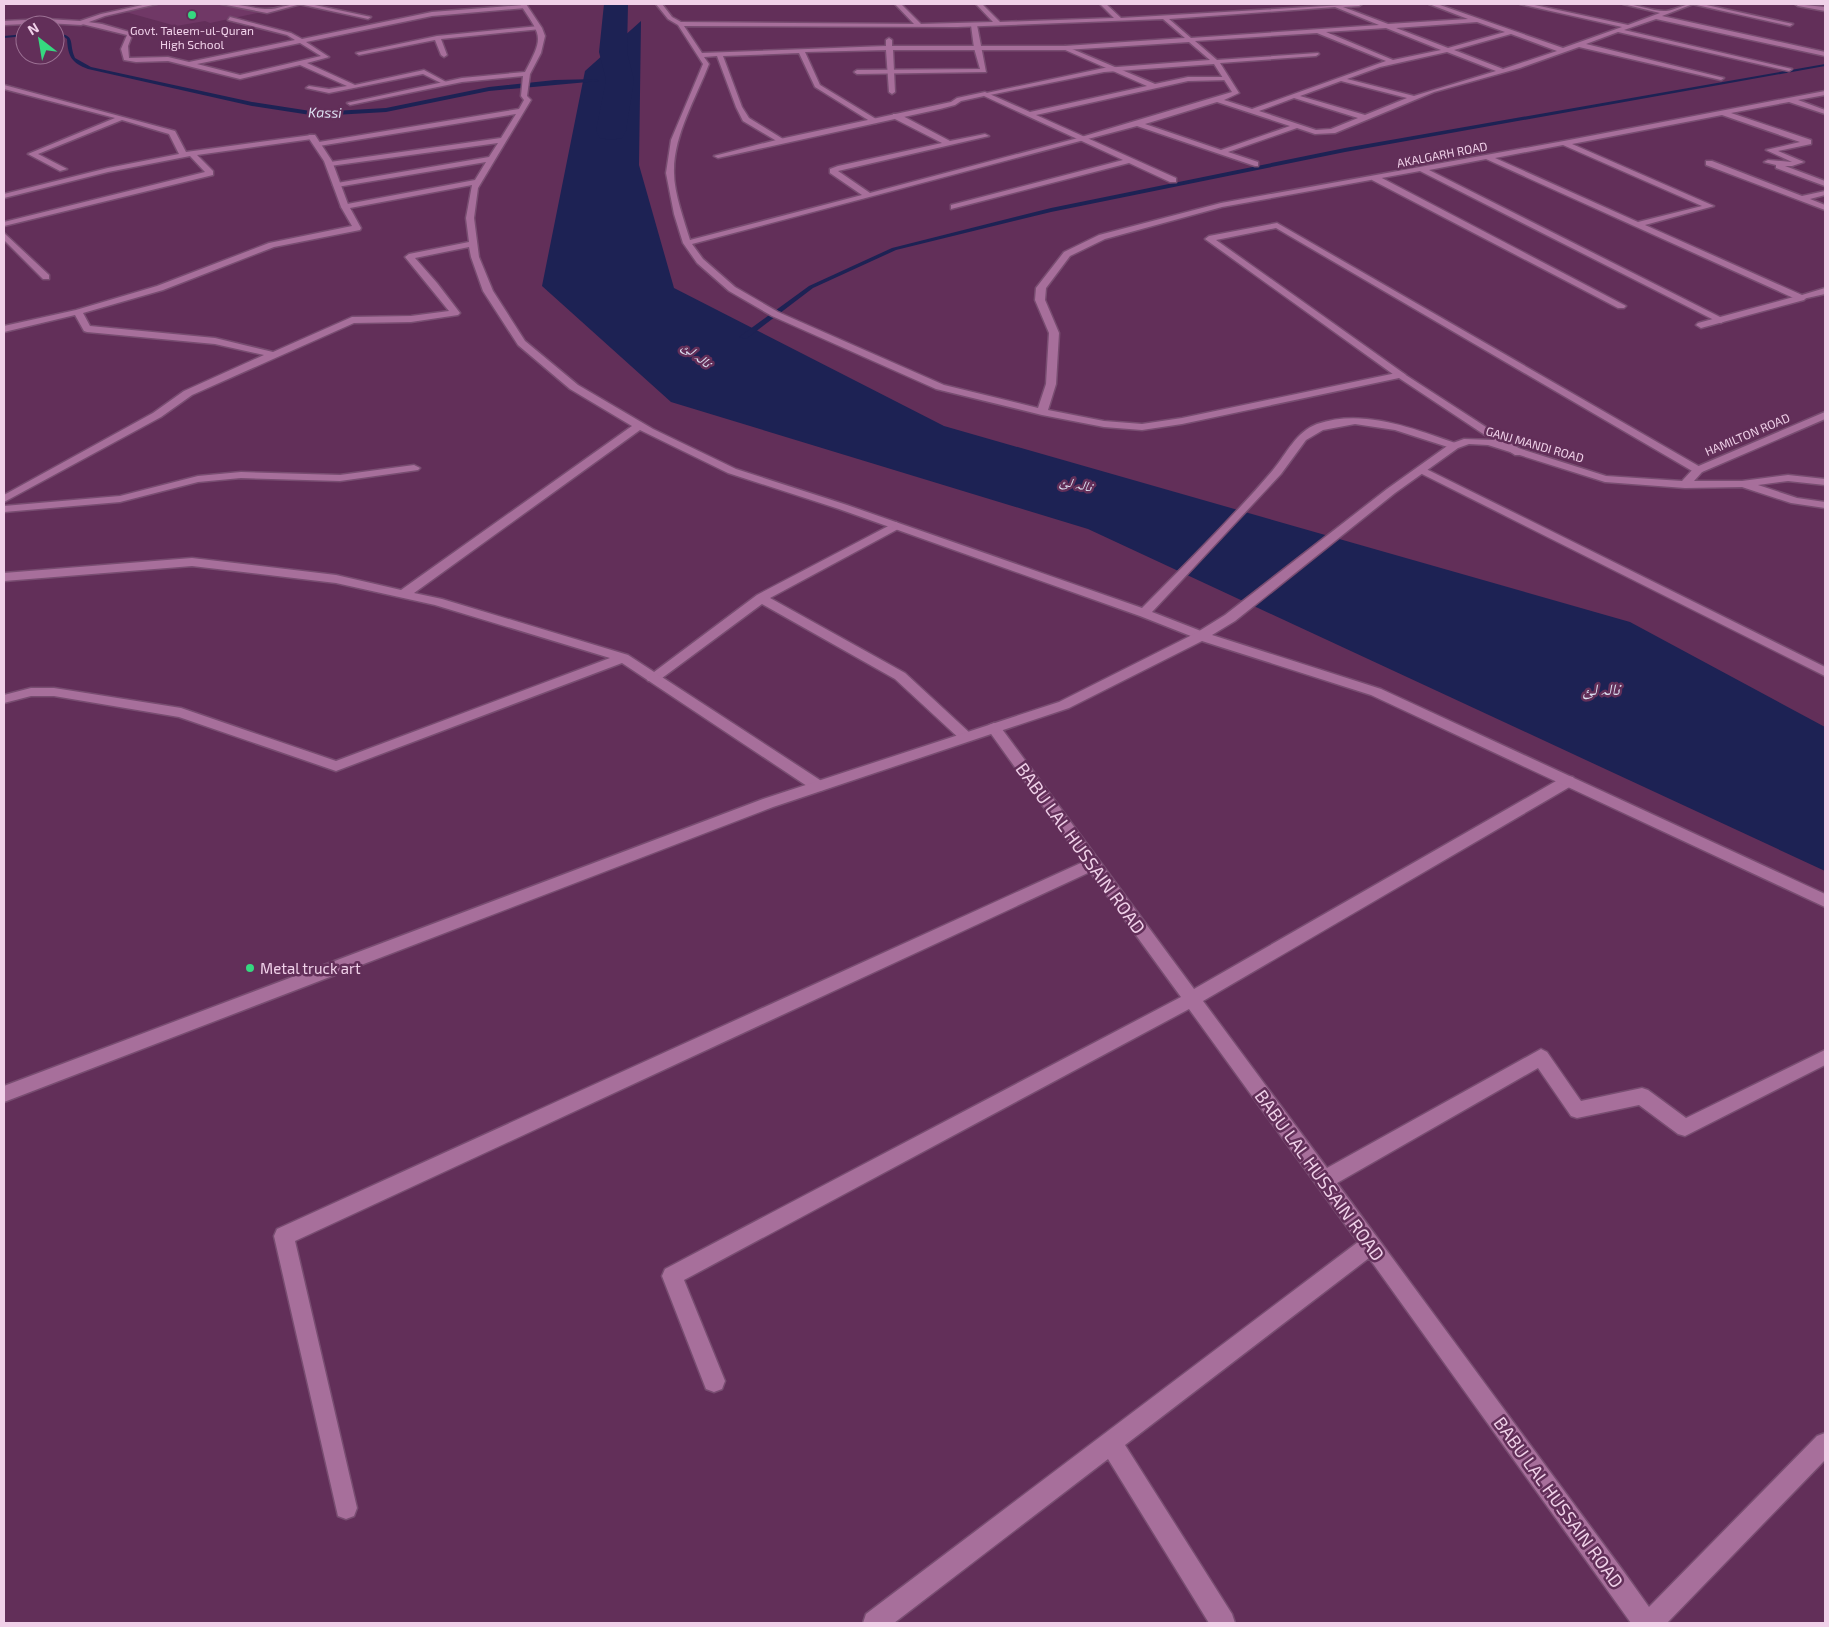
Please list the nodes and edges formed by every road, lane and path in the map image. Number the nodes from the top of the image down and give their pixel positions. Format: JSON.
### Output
{"nodes":[{"id":1,"x":154,"y":4,"type":"edge"},
{"id":2,"x":224,"y":4,"type":"edge"},
{"id":3,"x":300,"y":4,"type":"edge"},
{"id":4,"x":658,"y":4,"type":"edge"},
{"id":5,"x":898,"y":4,"type":"edge"},
{"id":6,"x":979,"y":4,"type":"edge"},
{"id":7,"x":1103,"y":4,"type":"edge"},
{"id":8,"x":1359,"y":4,"type":"edge"},
{"id":9,"x":1432,"y":4,"type":"edge"},
{"id":10,"x":1523,"y":4,"type":"edge"},
{"id":11,"x":1626,"y":4,"type":"edge"},
{"id":12,"x":1690,"y":4,"type":"edge"},
{"id":13,"x":1696,"y":4,"type":"edge"},
{"id":14,"x":1798,"y":4,"type":"edge"},
{"id":15,"x":523,"y":5,"type":"edge"},
{"id":16,"x":1334,"y":5,"type":"junction"},
{"id":17,"x":1825,"y":8,"type":"edge"},
{"id":18,"x":1667,"y":13,"type":"junction"},
{"id":19,"x":1657,"y":17,"type":"junction"},
{"id":20,"x":230,"y":18,"type":"dead end"},
{"id":21,"x":1165,"y":18,"type":"junction"},
{"id":22,"x":1120,"y":20,"type":"junction"},
{"id":23,"x":1480,"y":20,"type":"junction"},
{"id":24,"x":389,"y":22,"type":"junction"},
{"id":25,"x":4,"y":23,"type":"edge"},
{"id":26,"x":81,"y":23,"type":"junction"},
{"id":27,"x":680,"y":24,"type":"junction"},
{"id":28,"x":998,"y":24,"type":"junction"},
{"id":29,"x":1790,"y":24,"type":"dead end"},
{"id":30,"x":919,"y":25,"type":"junction"},
{"id":31,"x":974,"y":25,"type":"junction"},
{"id":32,"x":890,"y":26,"type":"junction"},
{"id":33,"x":1385,"y":26,"type":"junction"},
{"id":34,"x":1630,"y":27,"type":"junction"},
{"id":35,"x":540,"y":28,"type":"junction"},
{"id":36,"x":1314,"y":30,"type":"junction"},
{"id":37,"x":1620,"y":31,"type":"junction"},
{"id":38,"x":1513,"y":32,"type":"junction"},
{"id":39,"x":437,"y":38,"type":"junction"},
{"id":40,"x":1188,"y":40,"type":"junction"},
{"id":41,"x":300,"y":42,"type":"junction"},
{"id":42,"x":1580,"y":45,"type":"junction"},
{"id":43,"x":889,"y":48,"type":"junction"},
{"id":44,"x":977,"y":48,"type":"junction"},
{"id":45,"x":1064,"y":48,"type":"junction"},
{"id":46,"x":801,"y":50,"type":"junction"},
{"id":47,"x":1448,"y":50,"type":"junction"},
{"id":48,"x":1564,"y":50,"type":"junction"},
{"id":49,"x":360,"y":53,"type":"dead end"},
{"id":50,"x":719,"y":54,"type":"junction"},
{"id":51,"x":1316,"y":54,"type":"dead end"},
{"id":52,"x":1825,"y":54,"type":"edge"},
{"id":53,"x":444,"y":55,"type":"dead end"},
{"id":54,"x":701,"y":55,"type":"junction"},
{"id":55,"x":298,"y":62,"type":"junction"},
{"id":56,"x":1216,"y":62,"type":"junction"},
{"id":57,"x":1393,"y":62,"type":"junction"},
{"id":58,"x":186,"y":65,"type":"junction"},
{"id":59,"x":1112,"y":69,"type":"junction"},
{"id":60,"x":1789,"y":69,"type":"dead end"},
{"id":61,"x":1501,"y":70,"type":"junction"},
{"id":62,"x":857,"y":72,"type":"dead end"},
{"id":63,"x":891,"y":72,"type":"junction"},
{"id":64,"x":527,"y":78,"type":"junction"},
{"id":65,"x":1226,"y":78,"type":"junction"},
{"id":66,"x":1721,"y":78,"type":"dead end"},
{"id":67,"x":1341,"y":79,"type":"junction"},
{"id":68,"x":445,"y":83,"type":"junction"},
{"id":69,"x":1153,"y":86,"type":"junction"},
{"id":70,"x":4,"y":87,"type":"edge"},
{"id":71,"x":354,"y":87,"type":"junction"},
{"id":72,"x":309,"y":88,"type":"dead end"},
{"id":73,"x":892,"y":92,"type":"dead end"},
{"id":74,"x":1825,"y":93,"type":"edge"},
{"id":75,"x":985,"y":94,"type":"junction"},
{"id":76,"x":1293,"y":96,"type":"junction"},
{"id":77,"x":1414,"y":98,"type":"junction"},
{"id":78,"x":1217,"y":100,"type":"junction"},
{"id":79,"x":1789,"y":100,"type":"junction"},
{"id":80,"x":350,"y":103,"type":"dead end"},
{"id":81,"x":521,"y":111,"type":"junction"},
{"id":82,"x":1253,"y":111,"type":"junction"},
{"id":83,"x":1825,"y":112,"type":"edge"},
{"id":84,"x":1723,"y":113,"type":"junction"},
{"id":85,"x":1029,"y":114,"type":"junction"},
{"id":86,"x":896,"y":116,"type":"junction"},
{"id":87,"x":122,"y":118,"type":"junction"},
{"id":88,"x":1366,"y":118,"type":"junction"},
{"id":89,"x":873,"y":121,"type":"junction"},
{"id":90,"x":1136,"y":123,"type":"junction"},
{"id":91,"x":1297,"y":126,"type":"junction"},
{"id":92,"x":986,"y":136,"type":"dead end"},
{"id":93,"x":1085,"y":138,"type":"junction"},
{"id":94,"x":503,"y":140,"type":"junction"},
{"id":95,"x":780,"y":141,"type":"junction"},
{"id":96,"x":1564,"y":143,"type":"junction"},
{"id":97,"x":319,"y":144,"type":"junction"},
{"id":98,"x":949,"y":144,"type":"junction"},
{"id":99,"x":1221,"y":152,"type":"junction"},
{"id":100,"x":188,"y":154,"type":"junction"},
{"id":101,"x":718,"y":156,"type":"dead end"},
{"id":102,"x":1487,"y":157,"type":"junction"},
{"id":103,"x":492,"y":159,"type":"junction"},
{"id":104,"x":1131,"y":160,"type":"junction"},
{"id":105,"x":1709,"y":163,"type":"dead end"},
{"id":106,"x":330,"y":164,"type":"junction"},
{"id":107,"x":1255,"y":164,"type":"dead end"},
{"id":108,"x":64,"y":168,"type":"dead end"},
{"id":109,"x":1422,"y":169,"type":"junction"},
{"id":110,"x":1374,"y":178,"type":"junction"},
{"id":111,"x":1173,"y":180,"type":"dead end"},
{"id":112,"x":477,"y":182,"type":"junction"},
{"id":113,"x":1825,"y":184,"type":"edge"},
{"id":114,"x":337,"y":185,"type":"junction"},
{"id":115,"x":1825,"y":193,"type":"edge"},
{"id":116,"x":4,"y":196,"type":"edge"},
{"id":117,"x":868,"y":196,"type":"junction"},
{"id":118,"x":1802,"y":199,"type":"junction"},
{"id":119,"x":345,"y":207,"type":"junction"},
{"id":120,"x":954,"y":207,"type":"dead end"},
{"id":121,"x":1825,"y":208,"type":"edge"},
{"id":122,"x":4,"y":224,"type":"edge"},
{"id":123,"x":1639,"y":224,"type":"junction"},
{"id":124,"x":4,"y":236,"type":"edge"},
{"id":125,"x":474,"y":243,"type":"junction"},
{"id":126,"x":687,"y":243,"type":"junction"},
{"id":127,"x":46,"y":277,"type":"dead end"},
{"id":128,"x":1825,"y":291,"type":"edge"},
{"id":129,"x":1801,"y":298,"type":"junction"},
{"id":130,"x":1621,"y":306,"type":"dead end"},
{"id":131,"x":78,"y":312,"type":"junction"},
{"id":132,"x":1721,"y":320,"type":"junction"},
{"id":133,"x":1700,"y":325,"type":"dead end"},
{"id":134,"x":4,"y":329,"type":"edge"},
{"id":135,"x":275,"y":355,"type":"junction"},
{"id":136,"x":1401,"y":375,"type":"junction"},
{"id":137,"x":1042,"y":412,"type":"junction"},
{"id":138,"x":1825,"y":415,"type":"edge"},
{"id":139,"x":640,"y":426,"type":"junction"},
{"id":140,"x":1454,"y":446,"type":"junction"},
{"id":141,"x":1519,"y":453,"type":"junction"},
{"id":142,"x":414,"y":468,"type":"dead end"},
{"id":143,"x":1422,"y":470,"type":"junction"},
{"id":144,"x":1698,"y":470,"type":"junction"},
{"id":145,"x":1825,"y":482,"type":"edge"},
{"id":146,"x":1742,"y":484,"type":"junction"},
{"id":147,"x":1685,"y":485,"type":"junction"},
{"id":148,"x":4,"y":498,"type":"edge"},
{"id":149,"x":1825,"y":505,"type":"edge"},
{"id":150,"x":4,"y":509,"type":"edge"},
{"id":151,"x":896,"y":526,"type":"junction"},
{"id":152,"x":4,"y":577,"type":"edge"},
{"id":153,"x":404,"y":594,"type":"junction"},
{"id":154,"x":761,"y":598,"type":"junction"},
{"id":155,"x":1144,"y":613,"type":"junction"},
{"id":156,"x":1201,"y":636,"type":"junction"},
{"id":157,"x":623,"y":658,"type":"junction"},
{"id":158,"x":1823,"y":668,"type":"edge"},
{"id":159,"x":653,"y":678,"type":"junction"},
{"id":160,"x":4,"y":699,"type":"edge"},
{"id":161,"x":994,"y":728,"type":"junction"},
{"id":162,"x":966,"y":737,"type":"junction"},
{"id":163,"x":1568,"y":781,"type":"junction"},
{"id":164,"x":818,"y":786,"type":"junction"},
{"id":165,"x":1093,"y":864,"type":"junction"},
{"id":166,"x":1825,"y":901,"type":"edge"},
{"id":167,"x":1192,"y":999,"type":"junction"},
{"id":168,"x":1825,"y":1057,"type":"edge"},
{"id":169,"x":4,"y":1094,"type":"edge"},
{"id":170,"x":1324,"y":1180,"type":"junction"},
{"id":171,"x":1371,"y":1244,"type":"junction"},
{"id":172,"x":714,"y":1381,"type":"dead end"},
{"id":173,"x":1111,"y":1443,"type":"junction"},
{"id":174,"x":1825,"y":1444,"type":"edge"},
{"id":175,"x":346,"y":1508,"type":"dead end"},
{"id":176,"x":875,"y":1623,"type":"edge"},
{"id":177,"x":1223,"y":1623,"type":"edge"},
{"id":178,"x":1645,"y":1623,"type":"edge"},
{"id":179,"x":1650,"y":1623,"type":"edge"}],
"edges":[{"from":1,"to":26,"type":"street"},
{"from":2,"to":3,"type":"street"},
{"from":3,"to":24,"type":"street"},
{"from":4,"to":27,"type":"street"},
{"from":5,"to":30,"type":"street"},
{"from":6,"to":28,"type":"street"},
{"from":7,"to":22,"type":"street"},
{"from":8,"to":16,"type":"street"},
{"from":9,"to":23,"type":"street"},
{"from":10,"to":34,"type":"street"},
{"from":11,"to":18,"type":"street"},
{"from":12,"to":18,"type":"street"},
{"from":13,"to":29,"type":"street"},
{"from":14,"to":17,"type":"street"},
{"from":15,"to":24,"type":"street"},
{"from":15,"to":35,"type":"street"},
{"from":16,"to":21,"type":"street"},
{"from":16,"to":33,"type":"street"},
{"from":18,"to":19,"type":"street"},
{"from":19,"to":34,"type":"street"},
{"from":19,"to":52,"type":"street"},
{"from":20,"to":41,"type":"street"},
{"from":21,"to":22,"type":"street"},
{"from":21,"to":40,"type":"street"},
{"from":22,"to":28,"type":"street"},
{"from":23,"to":33,"type":"street"},
{"from":23,"to":38,"type":"street"},
{"from":24,"to":41,"type":"street"},
{"from":25,"to":26,"type":"street"},
{"from":26,"to":58,"type":"street"},
{"from":27,"to":32,"type":"street"},
{"from":27,"to":54,"type":"street"},
{"from":28,"to":31,"type":"street"},
{"from":30,"to":31,"type":"street"},
{"from":30,"to":32,"type":"street"},
{"from":31,"to":44,"type":"street"},
{"from":32,"to":43,"type":"street"},
{"from":33,"to":36,"type":"street"},
{"from":33,"to":47,"type":"street"},
{"from":34,"to":37,"type":"street"},
{"from":35,"to":39,"type":"street"},
{"from":35,"to":64,"type":"street"},
{"from":36,"to":40,"type":"street"},
{"from":36,"to":57,"type":"street"},
{"from":37,"to":42,"type":"street"},
{"from":37,"to":60,"type":"street"},
{"from":38,"to":47,"type":"street"},
{"from":38,"to":48,"type":"street"},
{"from":39,"to":49,"type":"street"},
{"from":39,"to":53,"type":"street"},
{"from":40,"to":45,"type":"street"},
{"from":40,"to":56,"type":"street"},
{"from":41,"to":55,"type":"street"},
{"from":41,"to":58,"type":"street"},
{"from":42,"to":48,"type":"street"},
{"from":42,"to":66,"type":"street"},
{"from":43,"to":44,"type":"street"},
{"from":43,"to":46,"type":"street"},
{"from":43,"to":63,"type":"street"},
{"from":44,"to":45,"type":"street"},
{"from":44,"to":63,"type":"street"},
{"from":45,"to":59,"type":"street"},
{"from":46,"to":50,"type":"street"},
{"from":46,"to":89,"type":"street"},
{"from":47,"to":57,"type":"street"},
{"from":47,"to":61,"type":"street"},
{"from":48,"to":61,"type":"street"},
{"from":50,"to":54,"type":"street"},
{"from":50,"to":95,"type":"street"},
{"from":51,"to":56,"type":"street"},
{"from":54,"to":126,"type":"street"},
{"from":55,"to":58,"type":"street"},
{"from":55,"to":71,"type":"street"},
{"from":56,"to":59,"type":"street"},
{"from":56,"to":65,"type":"street"},
{"from":57,"to":67,"type":"street"},
{"from":59,"to":69,"type":"street"},
{"from":59,"to":75,"type":"street"},
{"from":61,"to":77,"type":"street"},
{"from":62,"to":63,"type":"street"},
{"from":63,"to":73,"type":"street"},
{"from":64,"to":68,"type":"street"},
{"from":64,"to":81,"type":"street"},
{"from":65,"to":69,"type":"street"},
{"from":65,"to":78,"type":"street"},
{"from":67,"to":76,"type":"street"},
{"from":67,"to":77,"type":"street"},
{"from":68,"to":71,"type":"street"},
{"from":68,"to":80,"type":"street"},
{"from":69,"to":85,"type":"street"},
{"from":70,"to":87,"type":"street"},
{"from":71,"to":72,"type":"street"},
{"from":74,"to":79,"type":"street","name":"AKALGARH ROAD"},
{"from":75,"to":85,"type":"street"},
{"from":75,"to":86,"type":"street"},
{"from":76,"to":82,"type":"street"},
{"from":76,"to":88,"type":"street"},
{"from":77,"to":88,"type":"street"},
{"from":78,"to":82,"type":"street"},
{"from":78,"to":90,"type":"street"},
{"from":79,"to":83,"type":"street"},
{"from":79,"to":84,"type":"street","name":"AKALGARH ROAD"},
{"from":81,"to":94,"type":"street"},
{"from":81,"to":97,"type":"street"},
{"from":82,"to":91,"type":"street"},
{"from":84,"to":96,"type":"street","name":"AKALGARH ROAD"},
{"from":84,"to":113,"type":"street"},
{"from":85,"to":93,"type":"street"},
{"from":86,"to":89,"type":"street"},
{"from":86,"to":98,"type":"street"},
{"from":87,"to":100,"type":"street"},
{"from":87,"to":108,"type":"street"},
{"from":88,"to":91,"type":"street"},
{"from":89,"to":95,"type":"street"},
{"from":90,"to":93,"type":"street"},
{"from":90,"to":99,"type":"street"},
{"from":91,"to":99,"type":"street"},
{"from":92,"to":98,"type":"street"},
{"from":93,"to":104,"type":"street"},
{"from":93,"to":117,"type":"street"},
{"from":94,"to":103,"type":"street"},
{"from":94,"to":106,"type":"street"},
{"from":95,"to":101,"type":"street"},
{"from":96,"to":102,"type":"street","name":"AKALGARH ROAD"},
{"from":96,"to":123,"type":"street"},
{"from":97,"to":100,"type":"street"},
{"from":97,"to":106,"type":"street"},
{"from":98,"to":117,"type":"street"},
{"from":99,"to":107,"type":"street"},
{"from":100,"to":116,"type":"street"},
{"from":100,"to":122,"type":"street"},
{"from":102,"to":109,"type":"street","name":"AKALGARH ROAD"},
{"from":102,"to":123,"type":"street"},
{"from":103,"to":112,"type":"street"},
{"from":103,"to":114,"type":"street"},
{"from":104,"to":111,"type":"street"},
{"from":104,"to":120,"type":"street"},
{"from":105,"to":118,"type":"street"},
{"from":106,"to":114,"type":"street"},
{"from":109,"to":110,"type":"street","name":"AKALGARH ROAD"},
{"from":109,"to":132,"type":"street"},
{"from":110,"to":130,"type":"street"},
{"from":110,"to":137,"type":"street","name":"AKALGARH ROAD"},
{"from":112,"to":119,"type":"street"},
{"from":112,"to":125,"type":"street"},
{"from":114,"to":119,"type":"street"},
{"from":115,"to":118,"type":"street"},
{"from":117,"to":126,"type":"street"},
{"from":118,"to":121,"type":"street"},
{"from":119,"to":131,"type":"street"},
{"from":123,"to":129,"type":"street"},
{"from":124,"to":127,"type":"street"},
{"from":125,"to":135,"type":"street"},
{"from":125,"to":139,"type":"street"},
{"from":126,"to":137,"type":"street"},
{"from":128,"to":129,"type":"street"},
{"from":129,"to":132,"type":"street"},
{"from":131,"to":134,"type":"street"},
{"from":131,"to":135,"type":"street"},
{"from":132,"to":133,"type":"street"},
{"from":135,"to":148,"type":"street"},
{"from":136,"to":137,"type":"street"},
{"from":136,"to":141,"type":"street"},
{"from":136,"to":144,"type":"street"},
{"from":138,"to":144,"type":"street","name":"HAMILTON ROAD"},
{"from":139,"to":151,"type":"street"},
{"from":139,"to":153,"type":"street"},
{"from":140,"to":141,"type":"street","name":"GANJ MANDI ROAD"},
{"from":140,"to":143,"type":"street","name":"GANJ MANDI ROAD"},
{"from":140,"to":155,"type":"street"},
{"from":141,"to":147,"type":"street","name":"GANJ MANDI ROAD"},
{"from":142,"to":150,"type":"street"},
{"from":143,"to":156,"type":"street","name":"GANJ MANDI ROAD"},
{"from":143,"to":158,"type":"street"},
{"from":144,"to":147,"type":"street","name":"HAMILTON ROAD"},
{"from":145,"to":146,"type":"street"},
{"from":146,"to":147,"type":"street","name":"GANJ MANDI ROAD"},
{"from":146,"to":149,"type":"street"},
{"from":151,"to":154,"type":"street"},
{"from":151,"to":155,"type":"street"},
{"from":152,"to":153,"type":"street"},
{"from":153,"to":157,"type":"street"},
{"from":154,"to":159,"type":"street"},
{"from":154,"to":162,"type":"street"},
{"from":155,"to":156,"type":"street"},
{"from":156,"to":161,"type":"street","name":"GANJ MANDI ROAD"},
{"from":156,"to":163,"type":"street"},
{"from":157,"to":159,"type":"street"},
{"from":157,"to":160,"type":"street"},
{"from":159,"to":164,"type":"street"},
{"from":161,"to":162,"type":"street","name":"GANJ MANDI ROAD"},
{"from":161,"to":165,"type":"street","name":"BABU LAL HUSSAIN ROAD"},
{"from":162,"to":164,"type":"street","name":"GANJ MANDI ROAD"},
{"from":163,"to":166,"type":"street"},
{"from":163,"to":167,"type":"street"},
{"from":164,"to":169,"type":"street","name":"GANJ MANDI ROAD"},
{"from":165,"to":167,"type":"street","name":"BABU LAL HUSSAIN ROAD"},
{"from":165,"to":175,"type":"street"},
{"from":167,"to":170,"type":"street","name":"BABU LAL HUSSAIN ROAD"},
{"from":167,"to":172,"type":"street"},
{"from":168,"to":170,"type":"street"},
{"from":170,"to":171,"type":"street","name":"BABU LAL HUSSAIN ROAD"},
{"from":171,"to":173,"type":"street"},
{"from":171,"to":178,"type":"street","name":"BABU LAL HUSSAIN ROAD"},
{"from":173,"to":176,"type":"street"},
{"from":173,"to":177,"type":"street"},
{"from":174,"to":179,"type":"street"}]}
